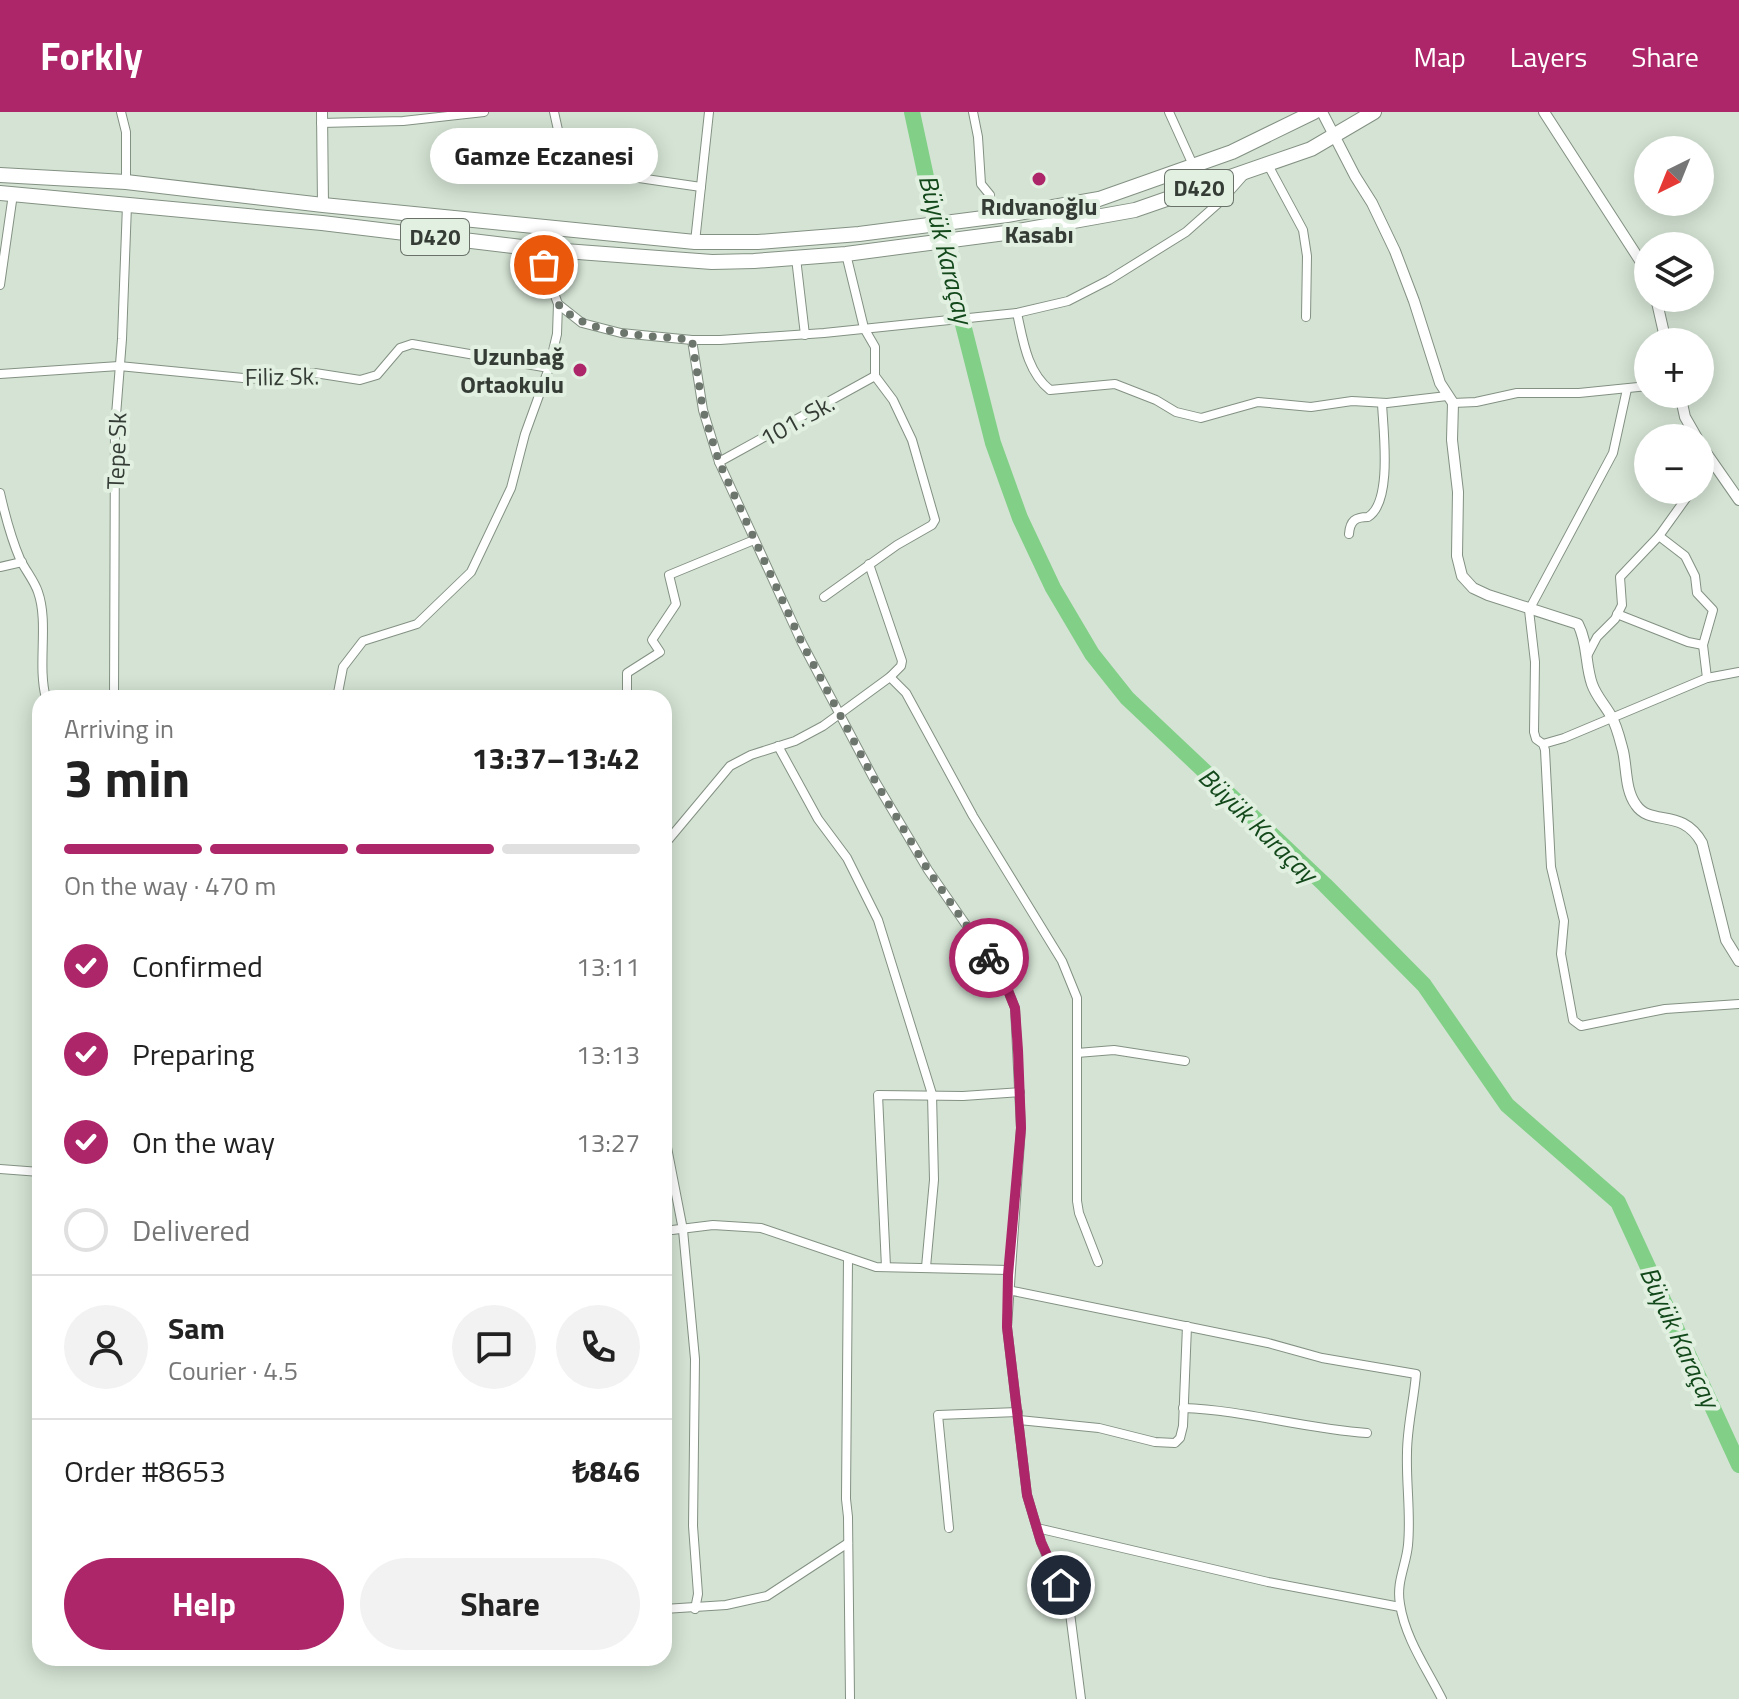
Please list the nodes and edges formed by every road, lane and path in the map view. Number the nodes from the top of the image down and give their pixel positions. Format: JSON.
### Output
{"nodes":[{"id":1,"x":121,"y":112,"type":"edge"},
{"id":2,"x":484,"y":112,"type":"edge"},
{"id":3,"x":554,"y":112,"type":"edge"},
{"id":4,"x":709,"y":112,"type":"edge"},
{"id":5,"x":973,"y":112,"type":"edge"},
{"id":6,"x":1169,"y":112,"type":"edge"},
{"id":7,"x":1314,"y":112,"type":"edge"},
{"id":8,"x":1322,"y":112,"type":"edge"},
{"id":9,"x":1374,"y":112,"type":"edge"},
{"id":10,"x":1544,"y":112,"type":"edge"},
{"id":11,"x":321,"y":118,"type":"edge"},
{"id":12,"x":1333,"y":136,"type":"junction"},
{"id":13,"x":1193,"y":165,"type":"junction"},
{"id":14,"x":1268,"y":165,"type":"junction"},
{"id":15,"x":1246,"y":173,"type":"junction"},
{"id":16,"x":0,"y":175,"type":"edge"},
{"id":17,"x":126,"y":182,"type":"junction"},
{"id":18,"x":701,"y":187,"type":"junction"},
{"id":19,"x":6,"y":194,"type":"edge"},
{"id":20,"x":990,"y":195,"type":"dead end"},
{"id":21,"x":127,"y":205,"type":"junction"},
{"id":22,"x":323,"y":205,"type":"junction"},
{"id":23,"x":695,"y":242,"type":"junction"},
{"id":24,"x":538,"y":249,"type":"junction"},
{"id":25,"x":1634,"y":251,"type":"edge"},
{"id":26,"x":846,"y":254,"type":"junction"},
{"id":27,"x":796,"y":258,"type":"junction"},
{"id":28,"x":0,"y":285,"type":"edge"},
{"id":29,"x":558,"y":304,"type":"junction"},
{"id":30,"x":1017,"y":313,"type":"junction"},
{"id":31,"x":1306,"y":317,"type":"dead end"},
{"id":32,"x":864,"y":328,"type":"junction"},
{"id":33,"x":805,"y":335,"type":"junction"},
{"id":34,"x":692,"y":340,"type":"junction"},
{"id":35,"x":119,"y":366,"type":"junction"},
{"id":36,"x":549,"y":368,"type":"junction"},
{"id":37,"x":0,"y":374,"type":"edge"},
{"id":38,"x":875,"y":376,"type":"junction"},
{"id":39,"x":1634,"y":388,"type":"edge"},
{"id":40,"x":1627,"y":389,"type":"junction"},
{"id":41,"x":1450,"y":399,"type":"junction"},
{"id":42,"x":1382,"y":403,"type":"junction"},
{"id":43,"x":719,"y":462,"type":"junction"},
{"id":44,"x":1714,"y":463,"type":"edge"},
{"id":45,"x":0,"y":493,"type":"edge"},
{"id":46,"x":1739,"y":500,"type":"edge"},
{"id":47,"x":1682,"y":504,"type":"edge"},
{"id":48,"x":1349,"y":534,"type":"dead end"},
{"id":49,"x":1659,"y":536,"type":"junction"},
{"id":50,"x":754,"y":540,"type":"junction"},
{"id":51,"x":22,"y":562,"type":"junction"},
{"id":52,"x":869,"y":564,"type":"junction"},
{"id":53,"x":0,"y":567,"type":"edge"},
{"id":54,"x":824,"y":597,"type":"dead end"},
{"id":55,"x":1529,"y":610,"type":"junction"},
{"id":56,"x":1617,"y":614,"type":"junction"},
{"id":57,"x":1703,"y":645,"type":"junction"},
{"id":58,"x":1586,"y":658,"type":"junction"},
{"id":59,"x":1739,"y":672,"type":"edge"},
{"id":60,"x":890,"y":677,"type":"junction"},
{"id":61,"x":1707,"y":678,"type":"junction"},
{"id":62,"x":44,"y":690,"type":"edge"},
{"id":63,"x":114,"y":690,"type":"edge"},
{"id":64,"x":339,"y":690,"type":"edge"},
{"id":65,"x":627,"y":690,"type":"edge"},
{"id":66,"x":840,"y":714,"type":"junction"},
{"id":67,"x":1612,"y":717,"type":"junction"},
{"id":68,"x":1543,"y":744,"type":"junction"},
{"id":69,"x":778,"y":746,"type":"junction"},
{"id":70,"x":672,"y":835,"type":"edge"},
{"id":71,"x":1739,"y":961,"type":"edge"},
{"id":72,"x":1739,"y":1004,"type":"edge"},
{"id":73,"x":1077,"y":1053,"type":"junction"},
{"id":74,"x":1185,"y":1061,"type":"dead end"},
{"id":75,"x":1020,"y":1092,"type":"junction"},
{"id":76,"x":932,"y":1094,"type":"junction"},
{"id":77,"x":0,"y":1169,"type":"edge"},
{"id":78,"x":32,"y":1171,"type":"edge"},
{"id":79,"x":672,"y":1173,"type":"edge"},
{"id":80,"x":683,"y":1230,"type":"junction"},
{"id":81,"x":672,"y":1231,"type":"edge"},
{"id":82,"x":848,"y":1258,"type":"junction"},
{"id":83,"x":1098,"y":1262,"type":"dead end"},
{"id":84,"x":886,"y":1267,"type":"junction"},
{"id":85,"x":926,"y":1267,"type":"junction"},
{"id":86,"x":1009,"y":1270,"type":"junction"},
{"id":87,"x":1008,"y":1290,"type":"junction"},
{"id":88,"x":1187,"y":1326,"type":"junction"},
{"id":89,"x":1183,"y":1408,"type":"junction"},
{"id":90,"x":1018,"y":1416,"type":"junction"},
{"id":91,"x":1367,"y":1433,"type":"dead end"},
{"id":92,"x":949,"y":1528,"type":"dead end"},
{"id":93,"x":1037,"y":1528,"type":"junction"},
{"id":94,"x":848,"y":1543,"type":"junction"},
{"id":95,"x":1400,"y":1607,"type":"junction"},
{"id":96,"x":672,"y":1609,"type":"edge"},
{"id":97,"x":695,"y":1609,"type":"junction"},
{"id":98,"x":850,"y":1699,"type":"edge"},
{"id":99,"x":1081,"y":1699,"type":"edge"},
{"id":100,"x":1442,"y":1699,"type":"edge"}],
"edges":[{"from":1,"to":17,"type":"street"},
{"from":2,"to":11,"type":"street"},
{"from":3,"to":18,"type":"street"},
{"from":4,"to":18,"type":"street"},
{"from":5,"to":20,"type":"street"},
{"from":6,"to":13,"type":"street"},
{"from":7,"to":13,"type":"highway","number":"D420"},
{"from":8,"to":12,"type":"street"},
{"from":9,"to":12,"type":"highway","number":"D420"},
{"from":10,"to":25,"type":"street"},
{"from":11,"to":22,"type":"street"},
{"from":12,"to":14,"type":"highway","number":"D420"},
{"from":12,"to":41,"type":"street"},
{"from":13,"to":23,"type":"highway","number":"D420"},
{"from":14,"to":15,"type":"highway","number":"D420"},
{"from":14,"to":31,"type":"street"},
{"from":15,"to":26,"type":"highway","number":"D420"},
{"from":15,"to":30,"type":"street"},
{"from":16,"to":17,"type":"highway"},
{"from":17,"to":22,"type":"highway"},
{"from":18,"to":23,"type":"street"},
{"from":19,"to":21,"type":"highway","number":"D420"},
{"from":19,"to":28,"type":"street"},
{"from":21,"to":24,"type":"highway","number":"D420"},
{"from":21,"to":35,"type":"street","name":"Tepe Sk"},
{"from":22,"to":23,"type":"highway"},
{"from":24,"to":27,"type":"highway","number":"D420"},
{"from":24,"to":29,"type":"street"},
{"from":26,"to":27,"type":"highway","number":"D420"},
{"from":26,"to":32,"type":"street"},
{"from":27,"to":33,"type":"street"},
{"from":29,"to":34,"type":"street"},
{"from":29,"to":36,"type":"street"},
{"from":30,"to":32,"type":"street"},
{"from":30,"to":42,"type":"street"},
{"from":32,"to":33,"type":"street"},
{"from":32,"to":38,"type":"street"},
{"from":33,"to":34,"type":"street"},
{"from":34,"to":43,"type":"street"},
{"from":35,"to":36,"type":"street","name":"Filiz Sk."},
{"from":35,"to":37,"type":"street","name":"Filiz Sk."},
{"from":35,"to":63,"type":"street","name":"Tepe Sk"},
{"from":36,"to":64,"type":"street"},
{"from":38,"to":43,"type":"street","name":"101. Sk."},
{"from":38,"to":52,"type":"street"},
{"from":39,"to":40,"type":"street"},
{"from":40,"to":41,"type":"street"},
{"from":40,"to":55,"type":"street"},
{"from":41,"to":42,"type":"street"},
{"from":41,"to":55,"type":"street"},
{"from":42,"to":48,"type":"street"},
{"from":43,"to":50,"type":"street"},
{"from":44,"to":46,"type":"street"},
{"from":45,"to":51,"type":"street"},
{"from":47,"to":49,"type":"street"},
{"from":49,"to":56,"type":"street"},
{"from":49,"to":57,"type":"street"},
{"from":50,"to":65,"type":"street"},
{"from":50,"to":66,"type":"street"},
{"from":51,"to":53,"type":"street"},
{"from":51,"to":62,"type":"street"},
{"from":52,"to":54,"type":"street"},
{"from":52,"to":60,"type":"street"},
{"from":55,"to":58,"type":"street"},
{"from":55,"to":68,"type":"street"},
{"from":56,"to":57,"type":"street"},
{"from":56,"to":58,"type":"street"},
{"from":57,"to":61,"type":"street"},
{"from":58,"to":67,"type":"street"},
{"from":59,"to":61,"type":"street"},
{"from":60,"to":66,"type":"street"},
{"from":60,"to":73,"type":"street"},
{"from":61,"to":67,"type":"street"},
{"from":66,"to":69,"type":"street"},
{"from":66,"to":75,"type":"street"},
{"from":67,"to":68,"type":"street"},
{"from":67,"to":71,"type":"street"},
{"from":68,"to":72,"type":"street"},
{"from":69,"to":70,"type":"street"},
{"from":69,"to":76,"type":"street"},
{"from":73,"to":74,"type":"street"},
{"from":73,"to":83,"type":"street"},
{"from":75,"to":76,"type":"street"},
{"from":75,"to":86,"type":"street"},
{"from":76,"to":84,"type":"street"},
{"from":76,"to":85,"type":"street"},
{"from":77,"to":78,"type":"street"},
{"from":79,"to":80,"type":"street"},
{"from":80,"to":81,"type":"street"},
{"from":80,"to":82,"type":"street"},
{"from":80,"to":97,"type":"street"},
{"from":82,"to":84,"type":"street"},
{"from":82,"to":94,"type":"street"},
{"from":84,"to":85,"type":"street"},
{"from":85,"to":86,"type":"street"},
{"from":86,"to":87,"type":"street"},
{"from":87,"to":88,"type":"street"},
{"from":87,"to":90,"type":"street"},
{"from":88,"to":89,"type":"street"},
{"from":88,"to":95,"type":"street"},
{"from":89,"to":90,"type":"street"},
{"from":89,"to":91,"type":"street"},
{"from":90,"to":92,"type":"street"},
{"from":90,"to":93,"type":"street"},
{"from":93,"to":95,"type":"street"},
{"from":93,"to":99,"type":"street"},
{"from":94,"to":97,"type":"street"},
{"from":94,"to":98,"type":"street"},
{"from":95,"to":100,"type":"street"},
{"from":96,"to":97,"type":"street"}]}
